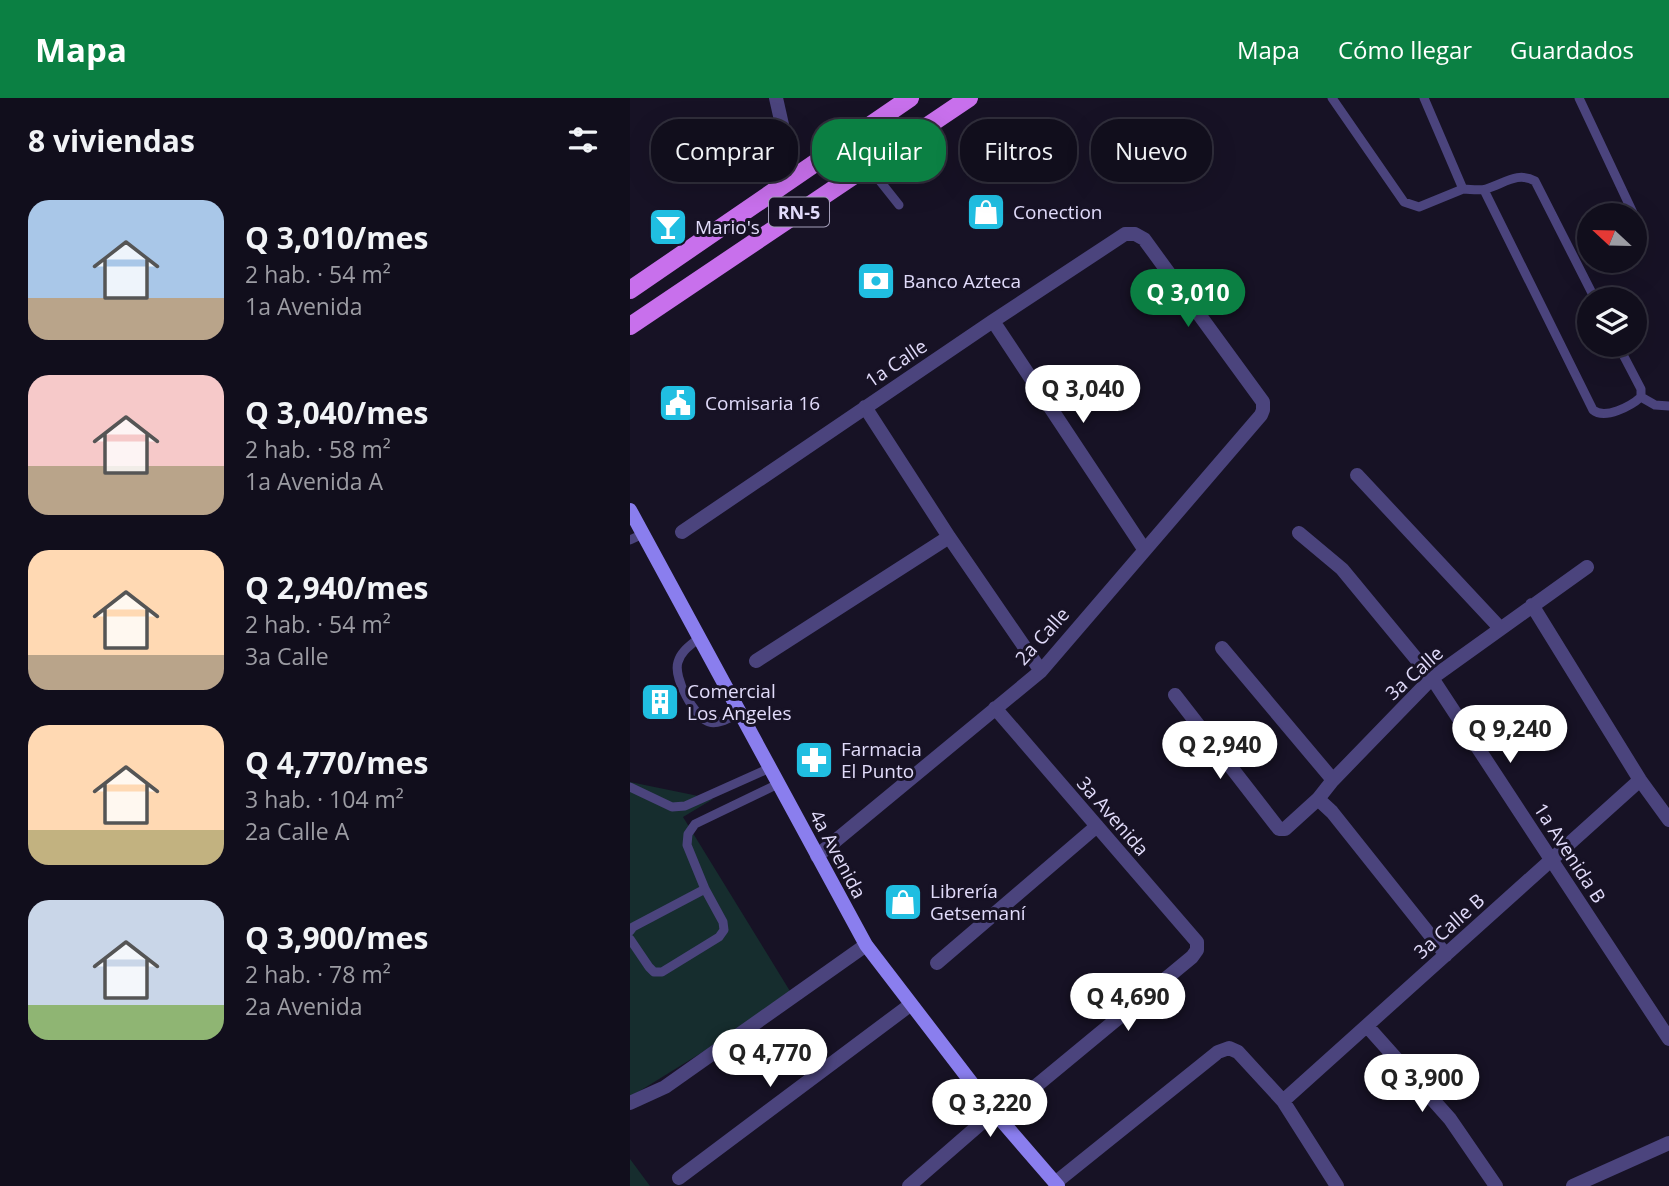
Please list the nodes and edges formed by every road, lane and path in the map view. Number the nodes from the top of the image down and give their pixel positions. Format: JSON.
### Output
{"nodes":[{"id":1,"x":776,"y":98,"type":"edge"},
{"id":2,"x":911,"y":98,"type":"edge"},
{"id":3,"x":969,"y":98,"type":"edge"},
{"id":4,"x":1332,"y":98,"type":"edge"},
{"id":5,"x":1424,"y":98,"type":"edge"},
{"id":6,"x":1579,"y":98,"type":"edge"},
{"id":7,"x":781,"y":119,"type":"edge"},
{"id":8,"x":938,"y":119,"type":"edge"},
{"id":9,"x":798,"y":175,"type":"edge"},
{"id":10,"x":788,"y":182,"type":"edge"},
{"id":11,"x":844,"y":182,"type":"edge"},
{"id":12,"x":881,"y":182,"type":"edge"},
{"id":13,"x":1463,"y":189,"type":"junction"},
{"id":14,"x":1484,"y":190,"type":"junction"},
{"id":15,"x":1628,"y":203,"type":"edge"},
{"id":16,"x":899,"y":205,"type":"dead end"},
{"id":17,"x":645,"y":279,"type":"junction"},
{"id":18,"x":1589,"y":287,"type":"edge"},
{"id":19,"x":630,"y":290,"type":"edge"},
{"id":20,"x":630,"y":313,"type":"edge"},
{"id":21,"x":993,"y":321,"type":"junction"},
{"id":22,"x":630,"y":326,"type":"edge"},
{"id":23,"x":1624,"y":357,"type":"edge"},
{"id":24,"x":1641,"y":397,"type":"junction"},
{"id":25,"x":1669,"y":406,"type":"edge"},
{"id":26,"x":865,"y":407,"type":"junction"},
{"id":27,"x":1263,"y":410,"type":"joint"},
{"id":28,"x":1357,"y":475,"type":"dead end"},
{"id":29,"x":630,"y":510,"type":"edge"},
{"id":30,"x":682,"y":532,"type":"dead end"},
{"id":31,"x":1299,"y":533,"type":"dead end"},
{"id":32,"x":636,"y":537,"type":"edge"},
{"id":33,"x":948,"y":537,"type":"junction"},
{"id":34,"x":1144,"y":549,"type":"junction"},
{"id":35,"x":1587,"y":567,"type":"dead end"},
{"id":36,"x":1532,"y":606,"type":"junction"},
{"id":37,"x":1500,"y":628,"type":"junction"},
{"id":38,"x":699,"y":638,"type":"junction"},
{"id":39,"x":1222,"y":649,"type":"dead end"},
{"id":40,"x":757,"y":661,"type":"dead end"},
{"id":41,"x":1041,"y":670,"type":"junction"},
{"id":42,"x":1432,"y":678,"type":"junction"},
{"id":43,"x":1175,"y":695,"type":"dead end"},
{"id":44,"x":995,"y":708,"type":"junction"},
{"id":45,"x":740,"y":713,"type":"junction"},
{"id":46,"x":770,"y":768,"type":"junction"},
{"id":47,"x":1333,"y":780,"type":"junction"},
{"id":48,"x":1640,"y":780,"type":"junction"},
{"id":49,"x":778,"y":784,"type":"junction"},
{"id":50,"x":630,"y":787,"type":"edge"},
{"id":51,"x":1318,"y":799,"type":"junction"},
{"id":52,"x":1668,"y":817,"type":"edge"},
{"id":53,"x":1097,"y":826,"type":"junction"},
{"id":54,"x":817,"y":856,"type":"junction"},
{"id":55,"x":1551,"y":860,"type":"junction"},
{"id":56,"x":705,"y":889,"type":"junction"},
{"id":57,"x":630,"y":931,"type":"edge"},
{"id":58,"x":630,"y":939,"type":"edge"},
{"id":59,"x":866,"y":945,"type":"junction"},
{"id":60,"x":1446,"y":955,"type":"junction"},
{"id":61,"x":937,"y":963,"type":"dead end"},
{"id":62,"x":910,"y":1005,"type":"junction"},
{"id":63,"x":1367,"y":1026,"type":"junction"},
{"id":64,"x":1669,"y":1040,"type":"edge"},
{"id":65,"x":1030,"y":1091,"type":"dead end"},
{"id":66,"x":1283,"y":1101,"type":"junction"},
{"id":67,"x":630,"y":1102,"type":"edge"},
{"id":68,"x":994,"y":1112,"type":"junction"},
{"id":69,"x":1669,"y":1143,"type":"edge"},
{"id":70,"x":679,"y":1178,"type":"dead end"},
{"id":71,"x":1056,"y":1184,"type":"edge"},
{"id":72,"x":909,"y":1186,"type":"edge"},
{"id":73,"x":1337,"y":1186,"type":"edge"},
{"id":74,"x":1496,"y":1186,"type":"edge"},
{"id":75,"x":1573,"y":1186,"type":"edge"}],
"edges":[{"from":1,"to":7,"type":"street"},
{"from":2,"to":9,"type":"main road","number":"RN-5"},
{"from":3,"to":8,"type":"main road","number":"RN-5"},
{"from":4,"to":13,"type":"lane"},
{"from":5,"to":13,"type":"lane"},
{"from":6,"to":15,"type":"lane"},
{"from":10,"to":17,"type":"main road","number":"RN-5"},
{"from":11,"to":22,"type":"main road","number":"RN-5"},
{"from":12,"to":16,"type":"lane"},
{"from":13,"to":14,"type":"lane"},
{"from":14,"to":18,"type":"lane"},
{"from":14,"to":24,"type":"lane"},
{"from":17,"to":19,"type":"main road","number":"RN-5"},
{"from":17,"to":20,"type":"main road"},
{"from":21,"to":26,"type":"street","name":"1a Calle"},
{"from":21,"to":27,"type":"street","name":"1a Calle"},
{"from":21,"to":34,"type":"street"},
{"from":23,"to":24,"type":"lane"},
{"from":24,"to":25,"type":"lane"},
{"from":26,"to":30,"type":"street","name":"1a Calle"},
{"from":26,"to":33,"type":"street"},
{"from":27,"to":34,"type":"street","name":"2a Calle"},
{"from":28,"to":37,"type":"street"},
{"from":29,"to":32,"type":"street","name":"4a Avenida"},
{"from":31,"to":42,"type":"street","name":"1a Avenida B"},
{"from":32,"to":38,"type":"street","name":"4a Avenida"},
{"from":33,"to":40,"type":"street"},
{"from":33,"to":41,"type":"street"},
{"from":34,"to":41,"type":"street","name":"2a Calle"},
{"from":35,"to":36,"type":"street","name":"3a Calle"},
{"from":36,"to":37,"type":"street","name":"3a Calle"},
{"from":36,"to":48,"type":"street"},
{"from":37,"to":42,"type":"street","name":"3a Calle"},
{"from":38,"to":45,"type":"street","name":"4a Avenida"},
{"from":38,"to":45,"type":"lane"},
{"from":39,"to":47,"type":"street"},
{"from":41,"to":44,"type":"street","name":"2a Calle"},
{"from":42,"to":47,"type":"street","name":"3a Calle"},
{"from":42,"to":55,"type":"street","name":"1a Avenida B"},
{"from":43,"to":51,"type":"street","name":"3a Calle"},
{"from":44,"to":53,"type":"street","name":"3a Avenida"},
{"from":44,"to":54,"type":"street","name":"2a Calle"},
{"from":45,"to":46,"type":"street","name":"4a Avenida"},
{"from":46,"to":49,"type":"street","name":"4a Avenida"},
{"from":46,"to":50,"type":"lane"},
{"from":47,"to":51,"type":"street","name":"3a Calle"},
{"from":48,"to":52,"type":"street"},
{"from":48,"to":55,"type":"street","name":"3a Calle B"},
{"from":49,"to":54,"type":"street","name":"4a Avenida"},
{"from":49,"to":56,"type":"lane"},
{"from":51,"to":60,"type":"street"},
{"from":53,"to":61,"type":"street"},
{"from":53,"to":65,"type":"street","name":"3a Avenida"},
{"from":54,"to":59,"type":"street","name":"4a Avenida"},
{"from":55,"to":60,"type":"street","name":"3a Calle B"},
{"from":55,"to":64,"type":"street","name":"1a Avenida B"},
{"from":56,"to":57,"type":"lane"},
{"from":56,"to":58,"type":"lane"},
{"from":59,"to":62,"type":"street","name":"4a Avenida"},
{"from":59,"to":67,"type":"street"},
{"from":60,"to":63,"type":"street","name":"3a Calle B"},
{"from":62,"to":68,"type":"street","name":"4a Avenida"},
{"from":62,"to":70,"type":"street"},
{"from":63,"to":66,"type":"street","name":"3a Calle B"},
{"from":63,"to":74,"type":"street"},
{"from":66,"to":71,"type":"street"},
{"from":66,"to":73,"type":"street"},
{"from":68,"to":71,"type":"street","name":"4a Avenida"},
{"from":68,"to":72,"type":"street"},
{"from":69,"to":75,"type":"street"}]}
